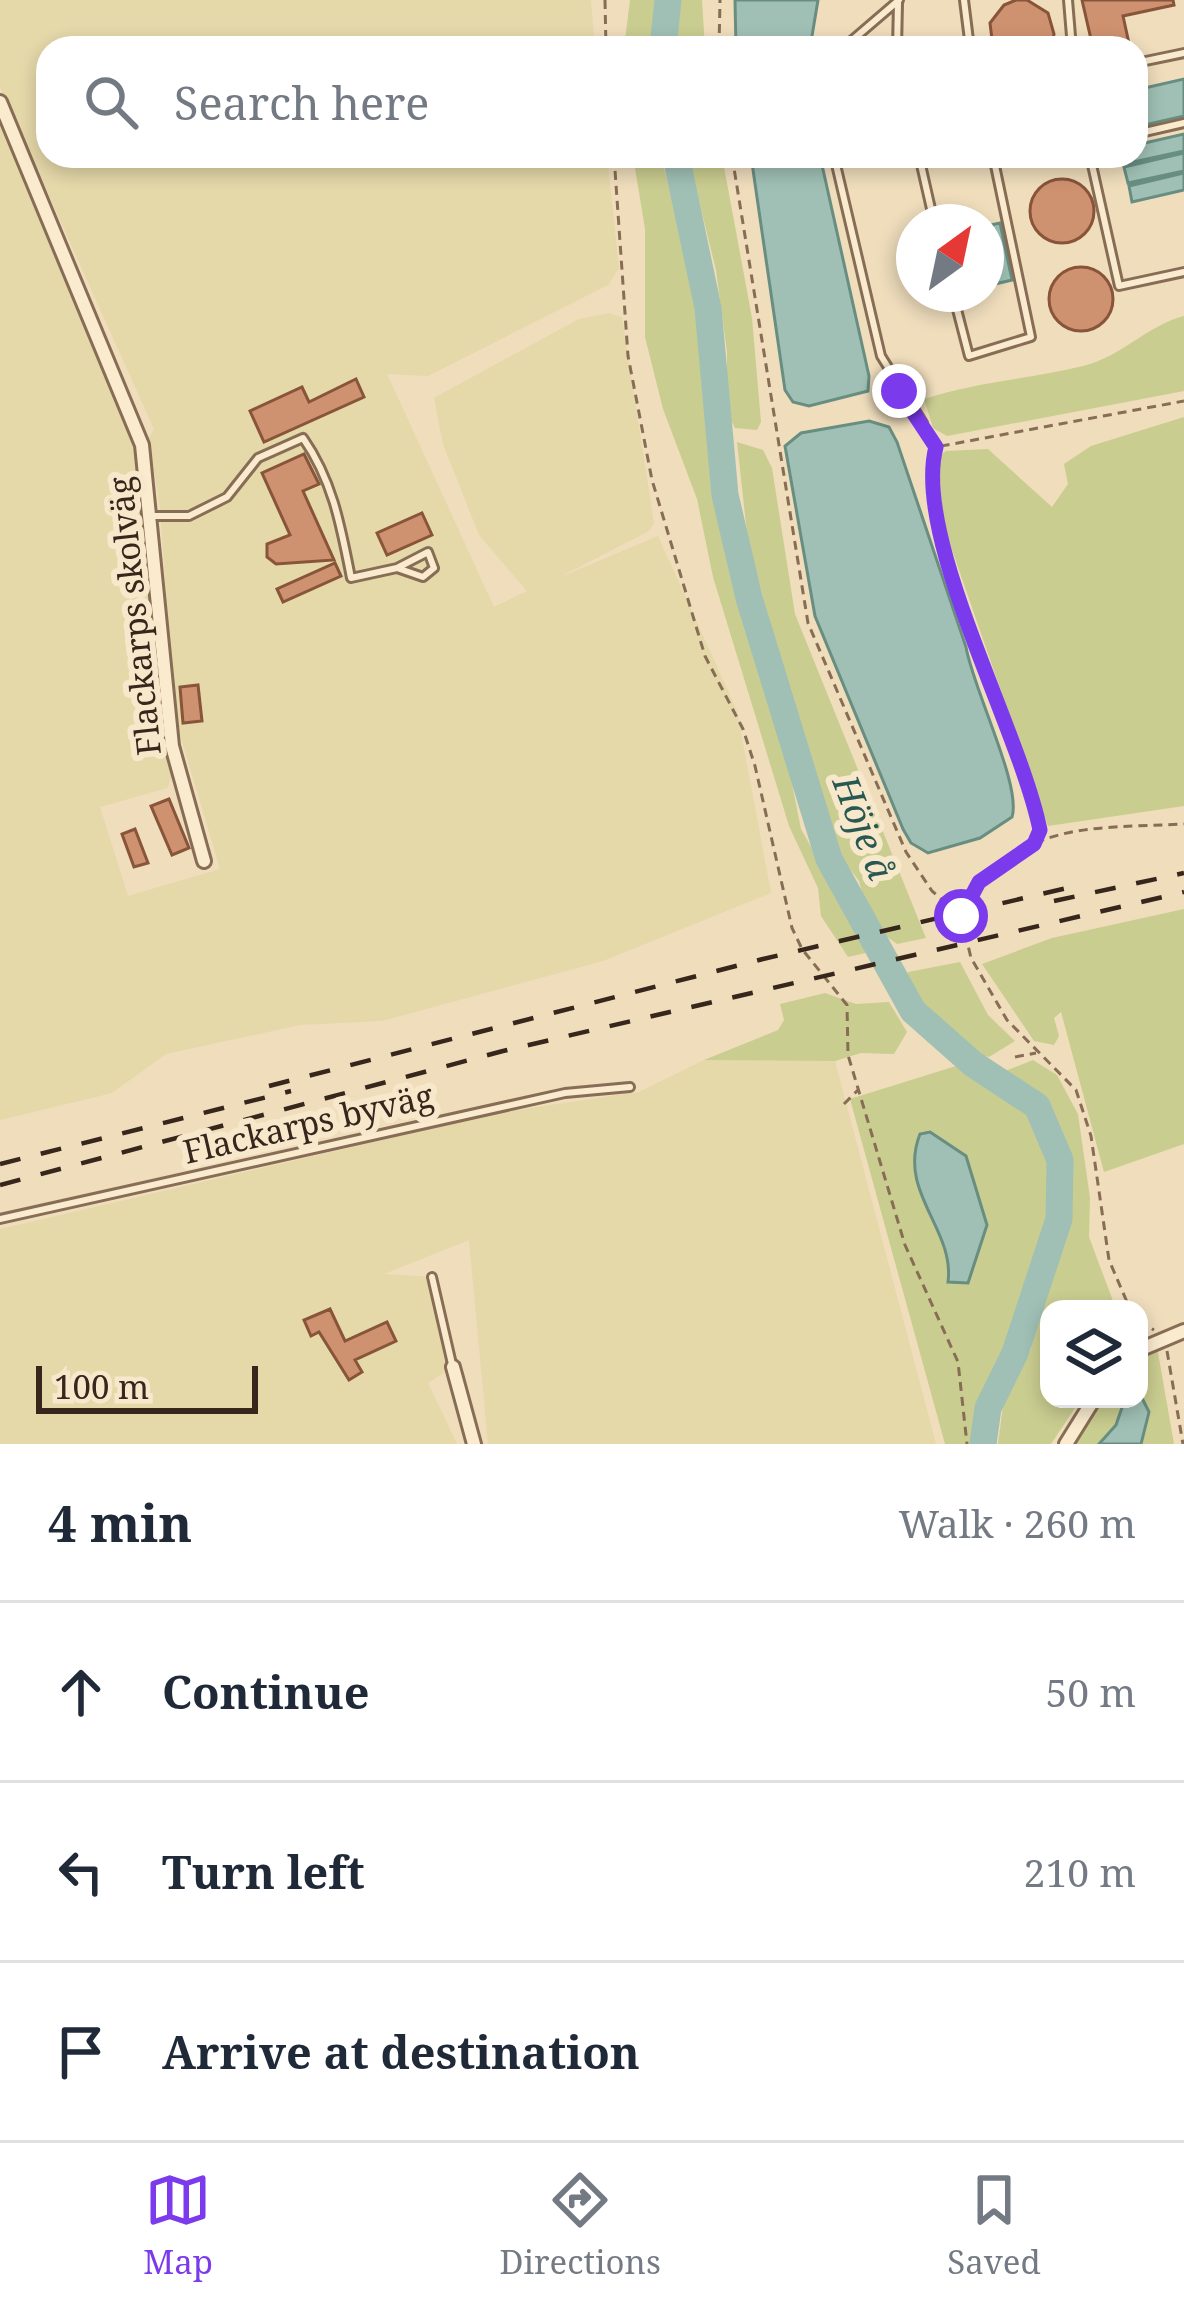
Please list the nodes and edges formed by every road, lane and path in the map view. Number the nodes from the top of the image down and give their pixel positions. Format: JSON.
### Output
{"nodes":[{"id":1,"x":604,"y":0,"type":"edge"},
{"id":2,"x":720,"y":0,"type":"edge"},
{"id":3,"x":899,"y":0,"type":"edge"},
{"id":4,"x":964,"y":0,"type":"edge"},
{"id":5,"x":1068,"y":0,"type":"edge"},
{"id":6,"x":606,"y":36,"type":"edge"},
{"id":7,"x":719,"y":36,"type":"edge"},
{"id":8,"x":857,"y":36,"type":"edge"},
{"id":9,"x":898,"y":36,"type":"edge"},
{"id":10,"x":968,"y":36,"type":"edge"},
{"id":11,"x":1071,"y":36,"type":"edge"},
{"id":12,"x":1184,"y":53,"type":"edge"},
{"id":13,"x":1148,"y":60,"type":"edge"},
{"id":14,"x":0,"y":102,"type":"edge"},
{"id":15,"x":1184,"y":123,"type":"edge"},
{"id":16,"x":1148,"y":131,"type":"edge"},
{"id":17,"x":615,"y":168,"type":"edge"},
{"id":18,"x":734,"y":168,"type":"edge"},
{"id":19,"x":837,"y":168,"type":"edge"},
{"id":20,"x":922,"y":168,"type":"edge"},
{"id":21,"x":996,"y":168,"type":"edge"},
{"id":22,"x":1093,"y":168,"type":"edge"},
{"id":23,"x":930,"y":204,"type":"edge"},
{"id":24,"x":1003,"y":204,"type":"edge"},
{"id":25,"x":1004,"y":208,"type":"edge"},
{"id":26,"x":1184,"y":272,"type":"edge"},
{"id":27,"x":958,"y":312,"type":"edge"},
{"id":28,"x":1184,"y":400,"type":"edge"},
{"id":29,"x":923,"y":423,"type":"joint"},
{"id":30,"x":936,"y":447,"type":"junction"},
{"id":31,"x":153,"y":516,"type":"junction"},
{"id":32,"x":397,"y":568,"type":"junction"},
{"id":33,"x":1184,"y":824,"type":"edge"},
{"id":34,"x":1034,"y":844,"type":"junction"},
{"id":35,"x":203,"y":861,"type":"dead end"},
{"id":36,"x":961,"y":916,"type":"junction"},
{"id":37,"x":1038,"y":1052,"type":"junction"},
{"id":38,"x":1015,"y":1057,"type":"dead end"},
{"id":39,"x":630,"y":1087,"type":"dead end"},
{"id":40,"x":860,"y":1089,"type":"junction"},
{"id":41,"x":844,"y":1104,"type":"dead end"},
{"id":42,"x":0,"y":1220,"type":"edge"},
{"id":43,"x":432,"y":1277,"type":"dead end"},
{"id":44,"x":1126,"y":1300,"type":"edge"},
{"id":45,"x":1184,"y":1331,"type":"edge"},
{"id":46,"x":1165,"y":1336,"type":"junction"},
{"id":47,"x":1148,"y":1345,"type":"edge"},
{"id":48,"x":453,"y":1367,"type":"joint"},
{"id":49,"x":1088,"y":1408,"type":"edge"},
{"id":50,"x":474,"y":1444,"type":"edge"},
{"id":51,"x":967,"y":1444,"type":"edge"},
{"id":52,"x":1066,"y":1444,"type":"edge"},
{"id":53,"x":1183,"y":1444,"type":"edge"}],
"edges":[{"from":1,"to":6,"type":"path"},
{"from":2,"to":7,"type":"path"},
{"from":3,"to":8,"type":"lane"},
{"from":3,"to":9,"type":"lane"},
{"from":4,"to":10,"type":"lane"},
{"from":5,"to":11,"type":"lane"},
{"from":12,"to":13,"type":"lane"},
{"from":14,"to":31,"type":"street","name":"Flackarps skolväg"},
{"from":15,"to":16,"type":"lane"},
{"from":17,"to":40,"type":"path"},
{"from":18,"to":36,"type":"path"},
{"from":19,"to":29,"type":"lane"},
{"from":20,"to":23,"type":"lane"},
{"from":21,"to":24,"type":"lane"},
{"from":22,"to":26,"type":"lane"},
{"from":25,"to":27,"type":"lane"},
{"from":28,"to":30,"type":"path"},
{"from":29,"to":30,"type":"path"},
{"from":30,"to":34,"type":"path"},
{"from":31,"to":32,"type":"lane"},
{"from":31,"to":35,"type":"street","name":"Flackarps skolväg"},
{"from":32,"to":32,"type":"lane"},
{"from":33,"to":34,"type":"path"},
{"from":34,"to":36,"type":"path"},
{"from":36,"to":37,"type":"path"},
{"from":37,"to":38,"type":"path"},
{"from":37,"to":44,"type":"path"},
{"from":39,"to":42,"type":"lane","name":"Flackarps byväg"},
{"from":40,"to":41,"type":"path"},
{"from":40,"to":51,"type":"path"},
{"from":43,"to":48,"type":"lane"},
{"from":45,"to":46,"type":"street"},
{"from":46,"to":47,"type":"street"},
{"from":46,"to":53,"type":"path"},
{"from":48,"to":50,"type":"street"},
{"from":49,"to":52,"type":"street"}]}
